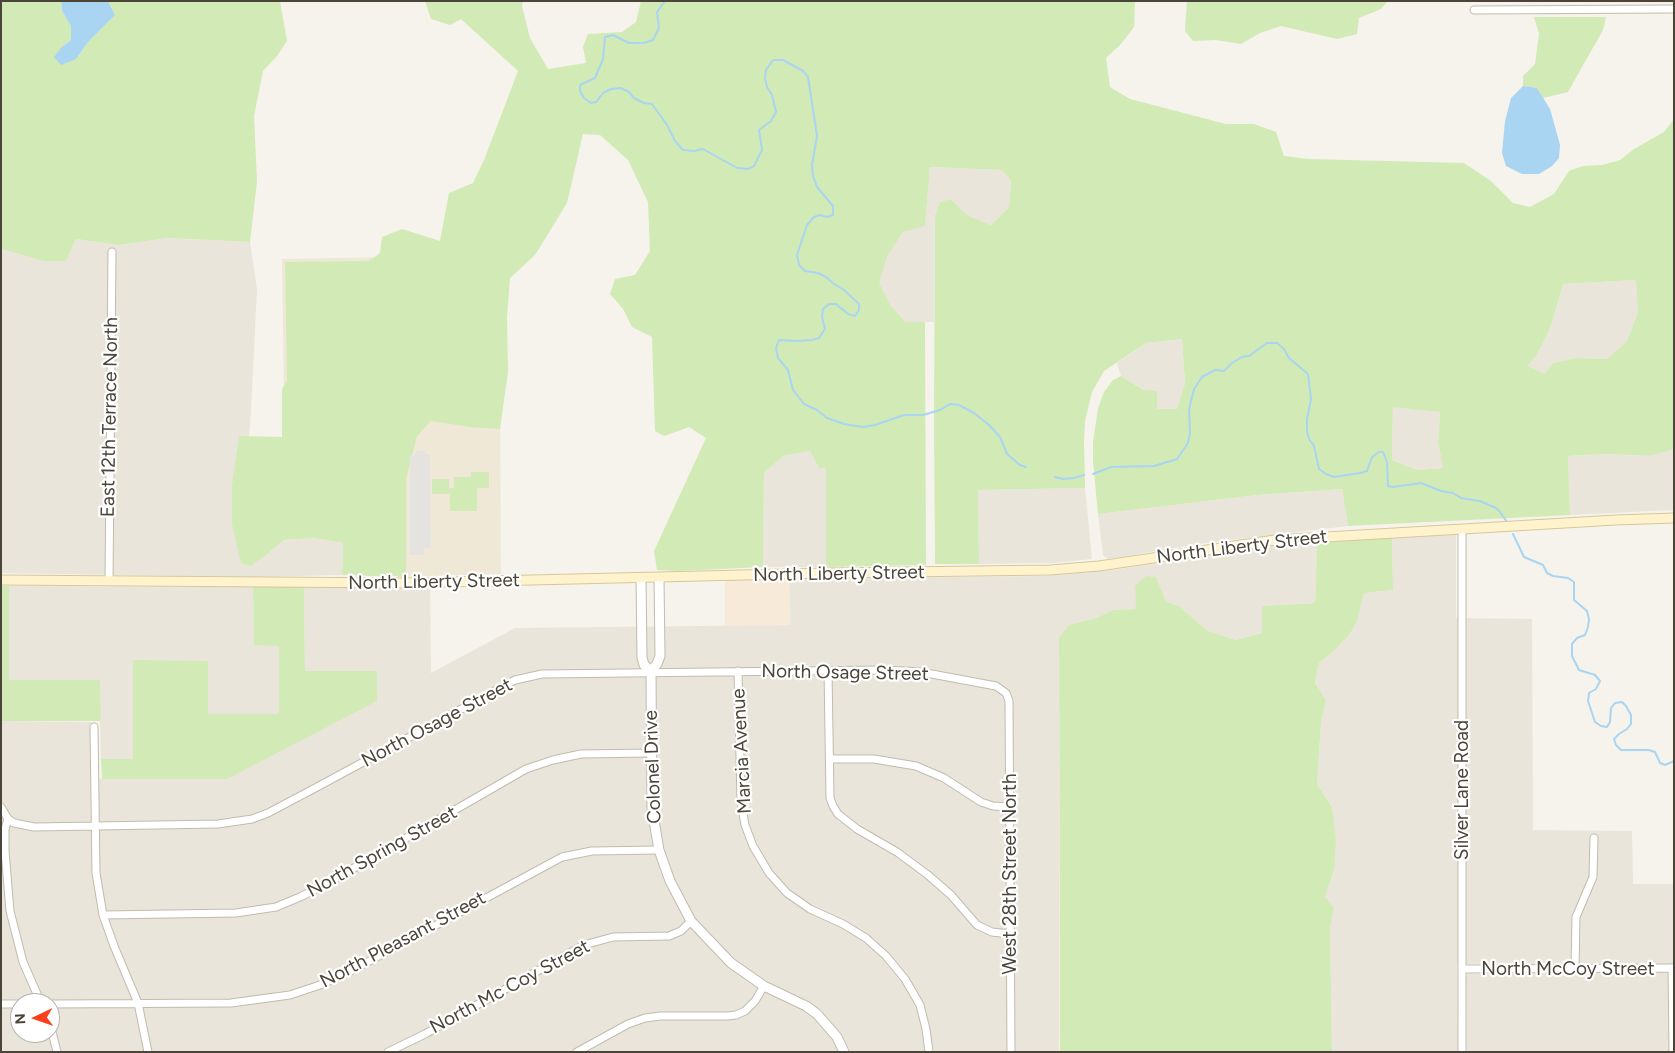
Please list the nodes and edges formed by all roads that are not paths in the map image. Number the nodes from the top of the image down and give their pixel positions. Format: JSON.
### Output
{"nodes":[{"id":1,"x":1674,"y":9,"type":"edge"},
{"id":2,"x":1474,"y":10,"type":"dead end"},
{"id":3,"x":112,"y":252,"type":"dead end"},
{"id":4,"x":1674,"y":518,"type":"edge"},
{"id":5,"x":1462,"y":529,"type":"junction"},
{"id":6,"x":641,"y":578,"type":"junction"},
{"id":7,"x":659,"y":578,"type":"junction"},
{"id":8,"x":1,"y":580,"type":"edge"},
{"id":9,"x":109,"y":581,"type":"junction"},
{"id":10,"x":828,"y":670,"type":"junction"},
{"id":11,"x":651,"y":671,"type":"junction"},
{"id":12,"x":738,"y":671,"type":"junction"},
{"id":13,"x":1007,"y":697,"type":"joint"},
{"id":14,"x":94,"y":727,"type":"dead end"},
{"id":15,"x":651,"y":753,"type":"junction"},
{"id":16,"x":830,"y":759,"type":"junction"},
{"id":17,"x":1,"y":807,"type":"edge"},
{"id":18,"x":1010,"y":807,"type":"junction"},
{"id":19,"x":8,"y":819,"type":"junction"},
{"id":20,"x":94,"y":825,"type":"junction"},
{"id":21,"x":1594,"y":838,"type":"dead end"},
{"id":22,"x":659,"y":850,"type":"junction"},
{"id":23,"x":103,"y":915,"type":"junction"},
{"id":24,"x":692,"y":921,"type":"junction"},
{"id":25,"x":1010,"y":934,"type":"junction"},
{"id":26,"x":1574,"y":968,"type":"junction"},
{"id":27,"x":1673,"y":968,"type":"edge"},
{"id":28,"x":1462,"y":969,"type":"junction"},
{"id":29,"x":764,"y":986,"type":"junction"},
{"id":30,"x":37,"y":993,"type":"edge"},
{"id":31,"x":138,"y":1003,"type":"junction"},
{"id":32,"x":60,"y":1004,"type":"edge"},
{"id":33,"x":148,"y":1052,"type":"edge"},
{"id":34,"x":388,"y":1052,"type":"edge"},
{"id":35,"x":577,"y":1052,"type":"edge"},
{"id":36,"x":844,"y":1052,"type":"edge"},
{"id":37,"x":929,"y":1052,"type":"edge"},
{"id":38,"x":1010,"y":1052,"type":"edge"},
{"id":39,"x":1462,"y":1052,"type":"edge"},
{"id":40,"x":1673,"y":1052,"type":"edge"}],
"edges":[{"from":1,"to":2,"type":"street"},
{"from":3,"to":9,"type":"street","name":"East 12th Terrace North"},
{"from":4,"to":5,"type":"main road","name":"North Liberty Street"},
{"from":5,"to":7,"type":"main road","name":"North Liberty Street"},
{"from":5,"to":28,"type":"street","name":"Silver Lane Road"},
{"from":6,"to":7,"type":"main road","name":"North Liberty Street"},
{"from":6,"to":9,"type":"main road","name":"North Liberty Street"},
{"from":6,"to":11,"type":"street","name":"Colonel Drive"},
{"from":7,"to":11,"type":"street","name":"Colonel Drive"},
{"from":8,"to":9,"type":"main road","name":"North Liberty Street"},
{"from":10,"to":12,"type":"street","name":"North Osage Street"},
{"from":10,"to":13,"type":"street","name":"North Osage Street"},
{"from":10,"to":16,"type":"street"},
{"from":11,"to":12,"type":"street","name":"North Osage Street"},
{"from":11,"to":15,"type":"street","name":"Colonel Drive"},
{"from":11,"to":20,"type":"street","name":"North Osage Street"},
{"from":12,"to":37,"type":"street","name":"Marcia Avenue"},
{"from":13,"to":18,"type":"street","name":"West 28th Street North"},
{"from":14,"to":20,"type":"street"},
{"from":15,"to":22,"type":"street","name":"Colonel Drive"},
{"from":15,"to":23,"type":"street","name":"North Spring Street"},
{"from":16,"to":18,"type":"street"},
{"from":16,"to":25,"type":"street"},
{"from":17,"to":19,"type":"street"},
{"from":18,"to":25,"type":"street","name":"West 28th Street North"},
{"from":19,"to":20,"type":"street","name":"North Osage Street"},
{"from":19,"to":30,"type":"street"},
{"from":20,"to":23,"type":"street"},
{"from":21,"to":26,"type":"street"},
{"from":22,"to":24,"type":"street","name":"Colonel Drive"},
{"from":22,"to":31,"type":"street","name":"North Pleasant Street"},
{"from":23,"to":31,"type":"street"},
{"from":24,"to":29,"type":"street","name":"Colonel Drive"},
{"from":24,"to":34,"type":"street","name":"North Mc Coy Street"},
{"from":25,"to":38,"type":"street","name":"West 28th Street North"},
{"from":26,"to":27,"type":"street","name":"North McCoy Street"},
{"from":26,"to":28,"type":"street","name":"North McCoy Street"},
{"from":27,"to":40,"type":"street"},
{"from":28,"to":39,"type":"street","name":"Silver Lane Road"},
{"from":29,"to":35,"type":"street"},
{"from":29,"to":36,"type":"street","name":"Colonel Drive"},
{"from":31,"to":32,"type":"street","name":"North Pleasant Street"},
{"from":31,"to":33,"type":"street"}]}
